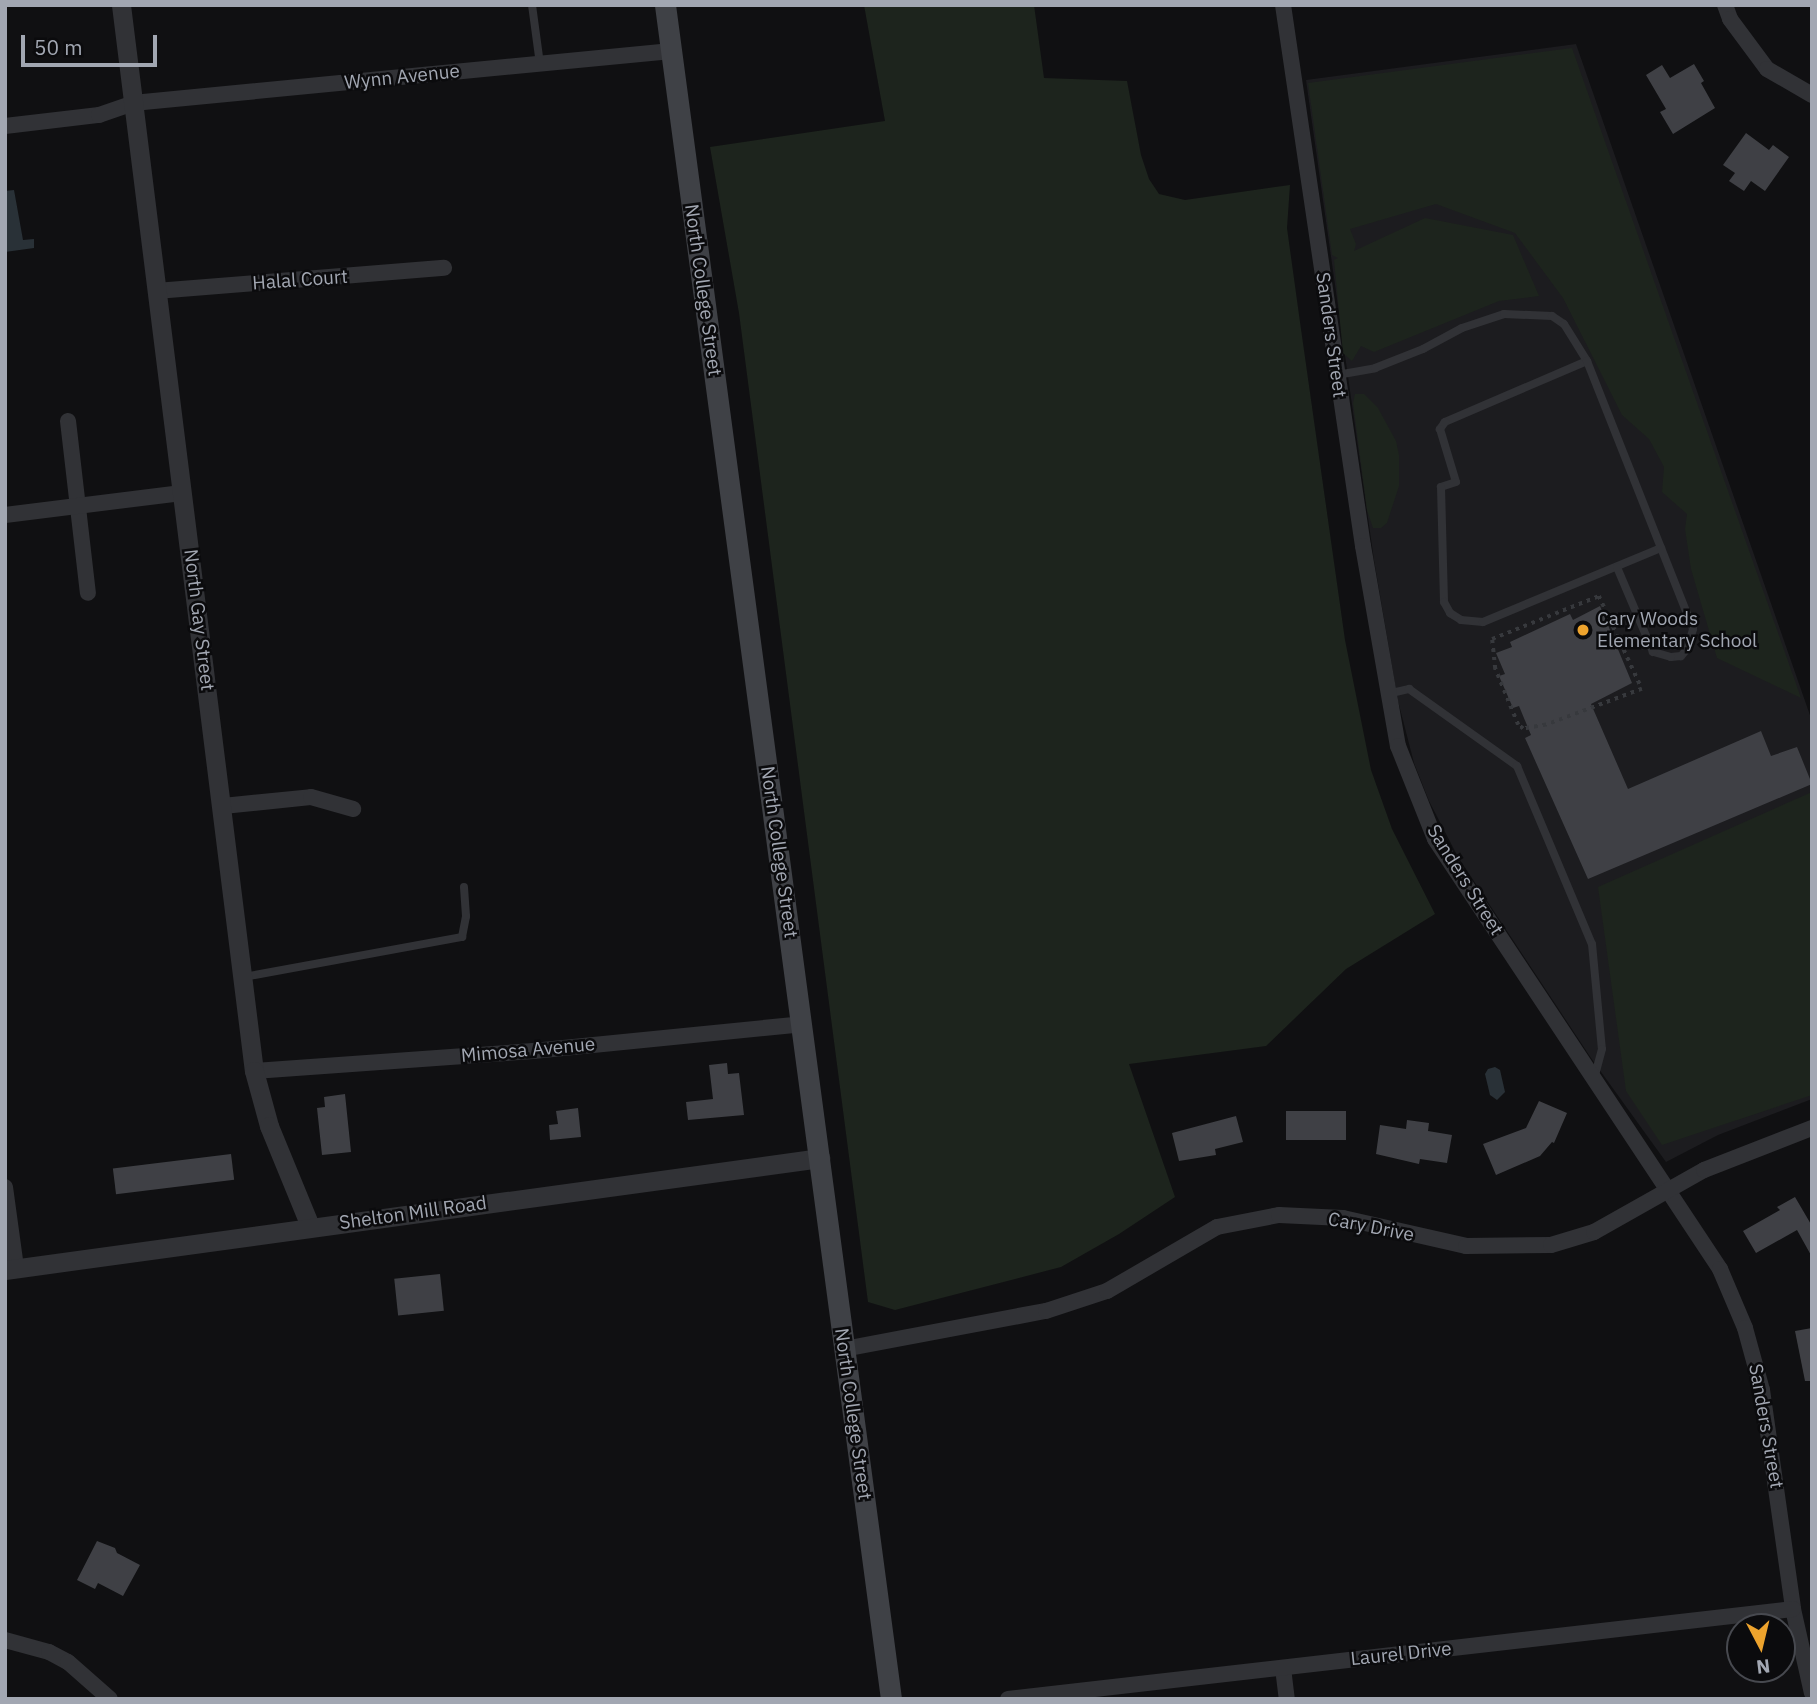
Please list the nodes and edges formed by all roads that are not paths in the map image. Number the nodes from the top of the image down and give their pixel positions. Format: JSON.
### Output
{"nodes":[{"id":1,"x":121,"y":5,"type":"edge"},
{"id":2,"x":532,"y":5,"type":"edge"},
{"id":3,"x":665,"y":5,"type":"edge"},
{"id":4,"x":1283,"y":5,"type":"edge"},
{"id":5,"x":1725,"y":5,"type":"edge"},
{"id":6,"x":671,"y":51,"type":"junction"},
{"id":7,"x":540,"y":64,"type":"junction"},
{"id":8,"x":1812,"y":95,"type":"edge"},
{"id":9,"x":133,"y":103,"type":"junction"},
{"id":10,"x":5,"y":126,"type":"edge"},
{"id":11,"x":444,"y":268,"type":"dead end"},
{"id":12,"x":156,"y":291,"type":"junction"},
{"id":13,"x":1587,"y":361,"type":"junction"},
{"id":14,"x":1337,"y":375,"type":"junction"},
{"id":15,"x":68,"y":421,"type":"dead end"},
{"id":16,"x":182,"y":493,"type":"junction"},
{"id":17,"x":78,"y":506,"type":"junction"},
{"id":18,"x":5,"y":515,"type":"edge"},
{"id":19,"x":1661,"y":548,"type":"junction"},
{"id":20,"x":1617,"y":566,"type":"junction"},
{"id":21,"x":88,"y":593,"type":"dead end"},
{"id":22,"x":1387,"y":694,"type":"junction"},
{"id":23,"x":223,"y":806,"type":"junction"},
{"id":24,"x":353,"y":809,"type":"dead end"},
{"id":25,"x":464,"y":887,"type":"dead end"},
{"id":26,"x":244,"y":977,"type":"junction"},
{"id":27,"x":802,"y":1024,"type":"junction"},
{"id":28,"x":254,"y":1071,"type":"junction"},
{"id":29,"x":1594,"y":1078,"type":"junction"},
{"id":30,"x":1812,"y":1128,"type":"edge"},
{"id":31,"x":820,"y":1158,"type":"junction"},
{"id":32,"x":5,"y":1187,"type":"edge"},
{"id":33,"x":1669,"y":1189,"type":"junction"},
{"id":34,"x":310,"y":1226,"type":"junction"},
{"id":35,"x":10,"y":1268,"type":"edge"},
{"id":36,"x":844,"y":1349,"type":"junction"},
{"id":37,"x":1793,"y":1609,"type":"junction"},
{"id":38,"x":5,"y":1640,"type":"edge"},
{"id":39,"x":1283,"y":1668,"type":"junction"},
{"id":40,"x":1812,"y":1693,"type":"edge"},
{"id":41,"x":110,"y":1699,"type":"edge"},
{"id":42,"x":891,"y":1699,"type":"edge"},
{"id":43,"x":1008,"y":1699,"type":"edge"},
{"id":44,"x":1287,"y":1699,"type":"edge"}],
"edges":[{"from":1,"to":9,"type":"street","name":"North Gay Street"},
{"from":2,"to":7,"type":"lane"},
{"from":3,"to":6,"type":"main road","name":"North College Street"},
{"from":4,"to":14,"type":"street","name":"Sanders Street"},
{"from":5,"to":8,"type":"street"},
{"from":6,"to":7,"type":"street","name":"Wynn Avenue"},
{"from":6,"to":27,"type":"main road","name":"North College Street"},
{"from":7,"to":9,"type":"street","name":"Wynn Avenue"},
{"from":9,"to":10,"type":"street","name":"Wynn Avenue"},
{"from":9,"to":12,"type":"street","name":"North Gay Street"},
{"from":11,"to":12,"type":"street","name":"Halal Court"},
{"from":12,"to":16,"type":"street","name":"North Gay Street"},
{"from":13,"to":14,"type":"lane"},
{"from":13,"to":19,"type":"lane"},
{"from":13,"to":20,"type":"lane"},
{"from":14,"to":22,"type":"street","name":"Sanders Street"},
{"from":15,"to":17,"type":"street"},
{"from":16,"to":17,"type":"street"},
{"from":16,"to":23,"type":"street","name":"North Gay Street"},
{"from":17,"to":18,"type":"street"},
{"from":17,"to":21,"type":"street"},
{"from":19,"to":20,"type":"lane"},
{"from":19,"to":20,"type":"lane"},
{"from":22,"to":29,"type":"street","name":"Sanders Street"},
{"from":22,"to":29,"type":"lane"},
{"from":23,"to":24,"type":"street"},
{"from":23,"to":26,"type":"street","name":"North Gay Street"},
{"from":25,"to":26,"type":"lane"},
{"from":26,"to":28,"type":"street","name":"North Gay Street"},
{"from":27,"to":28,"type":"street","name":"Mimosa Avenue"},
{"from":27,"to":31,"type":"main road","name":"North College Street"},
{"from":28,"to":34,"type":"street","name":"North Gay Street"},
{"from":29,"to":33,"type":"street","name":"Sanders Street"},
{"from":30,"to":33,"type":"street","name":"Cary Drive"},
{"from":31,"to":34,"type":"street","name":"Shelton Mill Road"},
{"from":31,"to":36,"type":"main road","name":"North College Street"},
{"from":32,"to":35,"type":"street"},
{"from":33,"to":36,"type":"street","name":"Cary Drive"},
{"from":33,"to":37,"type":"street","name":"Sanders Street"},
{"from":34,"to":35,"type":"street","name":"Shelton Mill Road"},
{"from":36,"to":42,"type":"main road","name":"North College Street"},
{"from":37,"to":39,"type":"street","name":"Laurel Drive"},
{"from":37,"to":40,"type":"street","name":"Sanders Street"},
{"from":38,"to":41,"type":"street"},
{"from":39,"to":43,"type":"street","name":"Laurel Drive"},
{"from":39,"to":44,"type":"street"}]}
